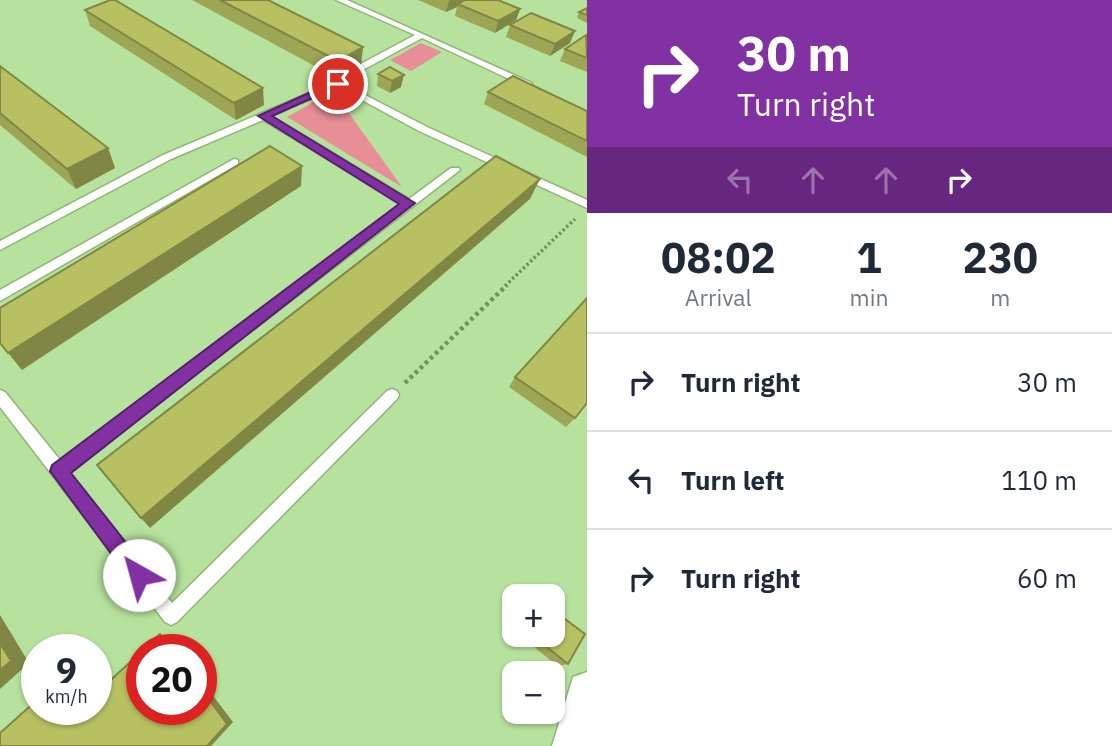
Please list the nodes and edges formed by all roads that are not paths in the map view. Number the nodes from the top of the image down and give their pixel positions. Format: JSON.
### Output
{"nodes":[{"id":1,"x":340,"y":0,"type":"edge"},
{"id":2,"x":422,"y":35,"type":"junction"},
{"id":3,"x":338,"y":84,"type":"junction"},
{"id":4,"x":536,"y":88,"type":"edge"},
{"id":5,"x":264,"y":116,"type":"junction"},
{"id":6,"x":234,"y":162,"type":"dead end"},
{"id":7,"x":455,"y":170,"type":"dead end"},
{"id":8,"x":408,"y":203,"type":"junction"},
{"id":9,"x":587,"y":204,"type":"edge"},
{"id":10,"x":0,"y":246,"type":"edge"},
{"id":11,"x":0,"y":296,"type":"edge"},
{"id":12,"x":392,"y":395,"type":"road end"},
{"id":13,"x":0,"y":396,"type":"edge"},
{"id":14,"x":58,"y":471,"type":"junction"},
{"id":15,"x":587,"y":691,"type":"edge"},
{"id":16,"x":572,"y":746,"type":"edge"}],
"edges":[{"from":1,"to":2,"type":"lane"},
{"from":2,"to":3,"type":"lane"},
{"from":2,"to":4,"type":"lane"},
{"from":3,"to":5,"type":"lane"},
{"from":3,"to":9,"type":"lane"},
{"from":5,"to":8,"type":"lane"},
{"from":5,"to":10,"type":"lane"},
{"from":6,"to":11,"type":"lane"},
{"from":7,"to":8,"type":"lane"},
{"from":8,"to":14,"type":"lane"},
{"from":12,"to":14,"type":"lane"},
{"from":13,"to":14,"type":"lane"},
{"from":15,"to":16,"type":"street"}]}
